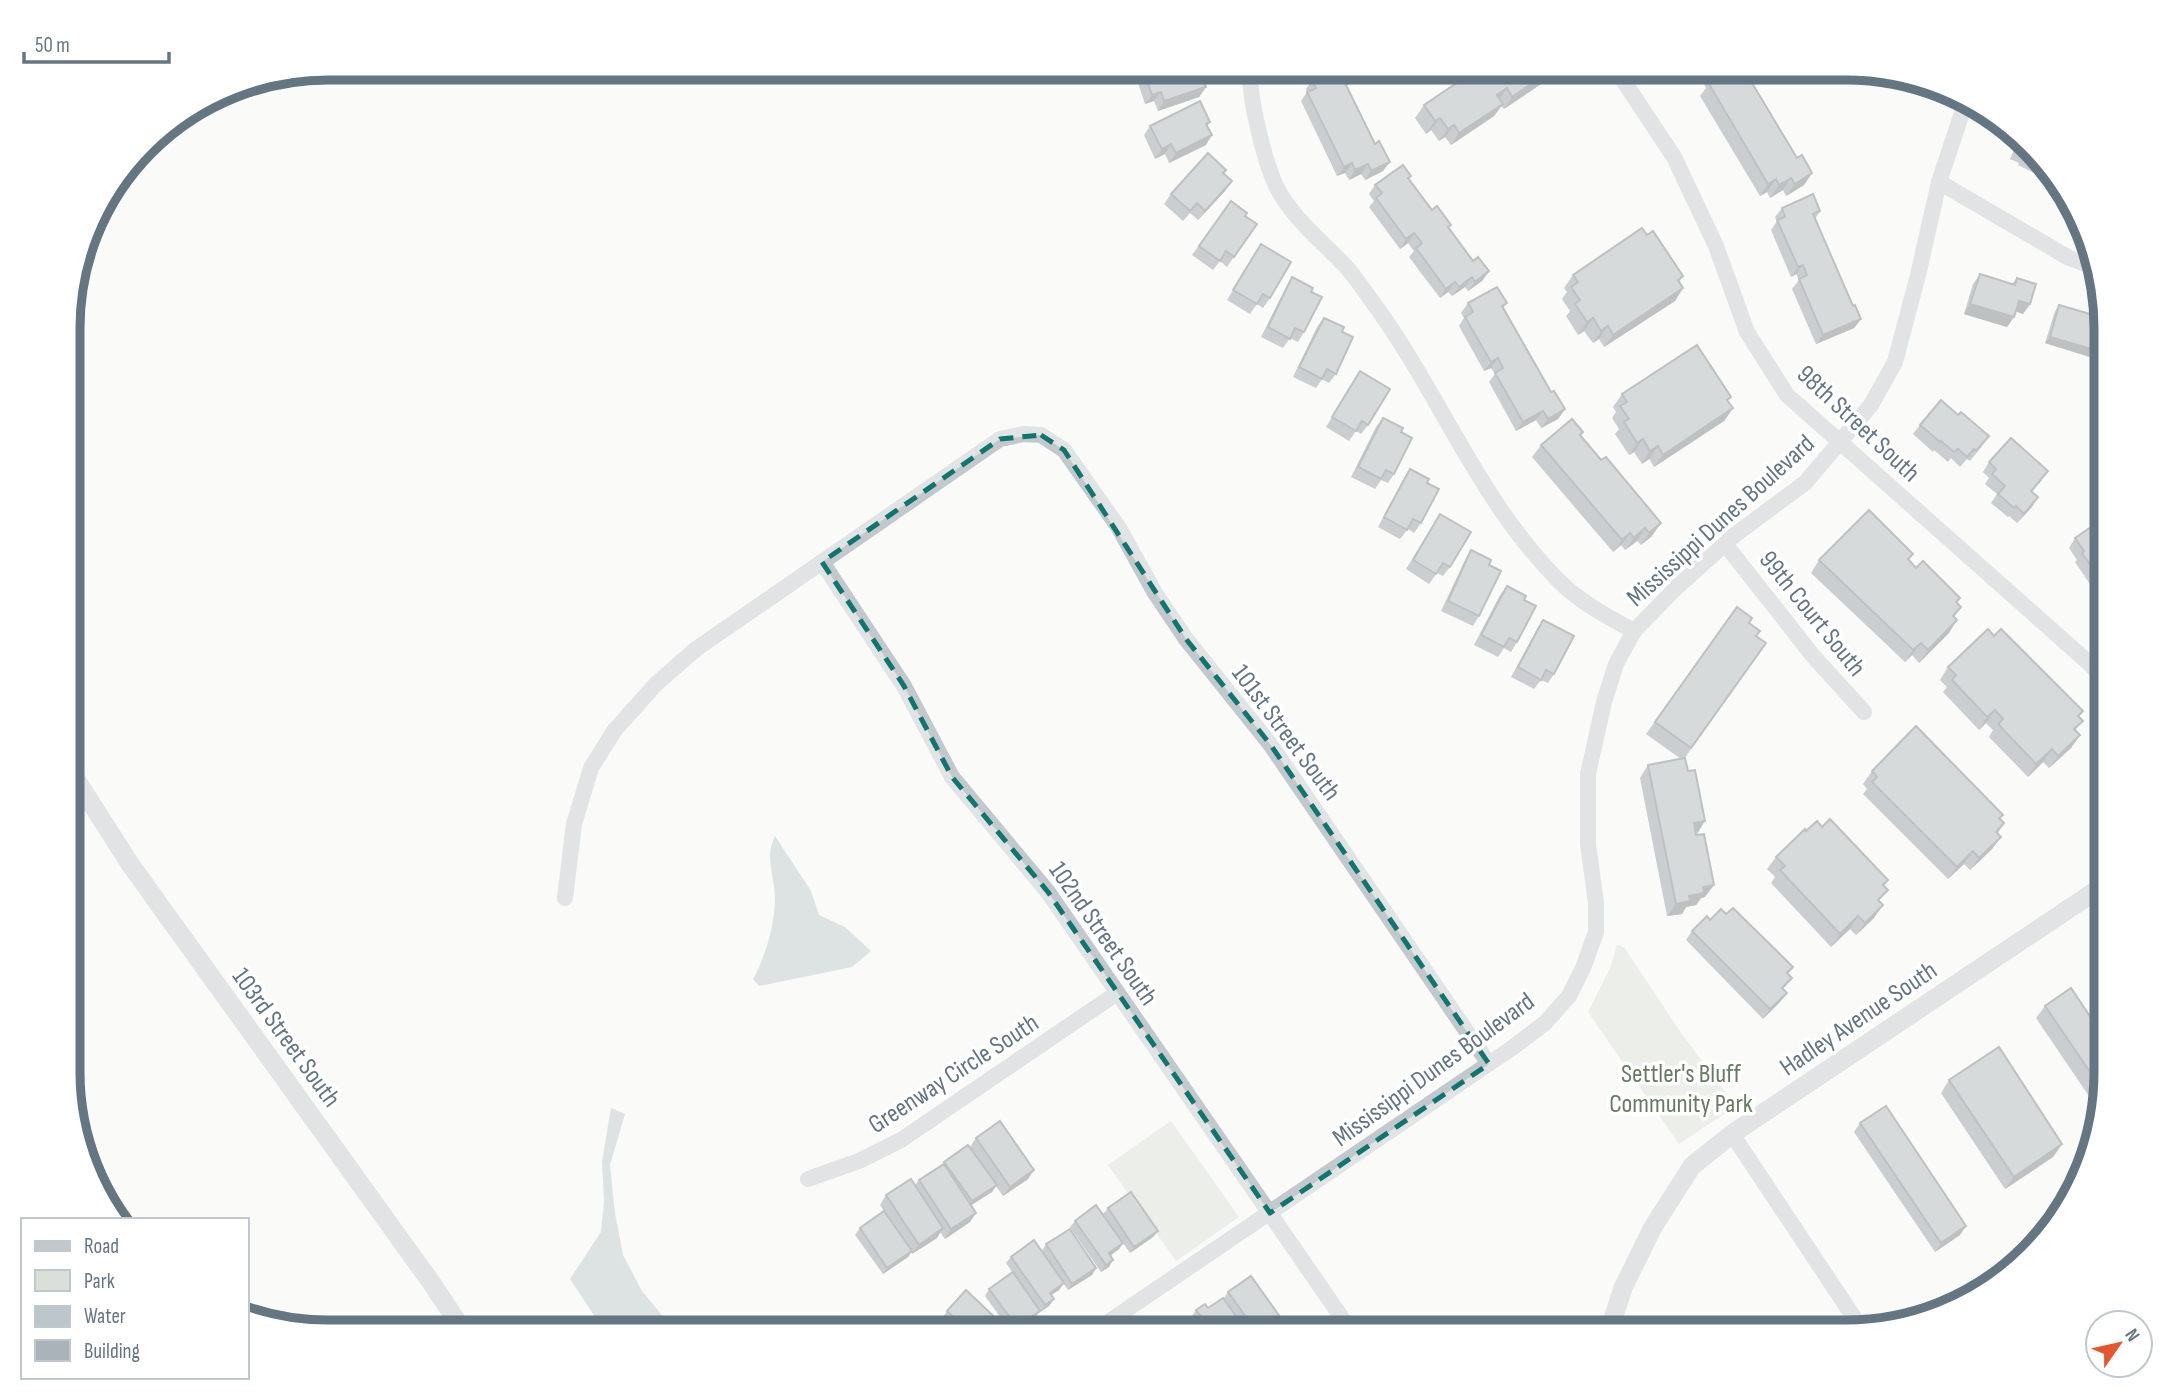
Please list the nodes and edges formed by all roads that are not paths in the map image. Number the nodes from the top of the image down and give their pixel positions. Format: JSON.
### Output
{"nodes":[{"id":1,"x":1249,"y":80,"type":"edge"},
{"id":2,"x":1623,"y":80,"type":"edge"},
{"id":3,"x":1965,"y":111,"type":"edge"},
{"id":4,"x":1939,"y":182,"type":"junction"},
{"id":5,"x":2086,"y":264,"type":"edge"},
{"id":6,"x":1842,"y":442,"type":"junction"},
{"id":7,"x":1725,"y":544,"type":"junction"},
{"id":8,"x":822,"y":562,"type":"junction"},
{"id":9,"x":1634,"y":631,"type":"junction"},
{"id":10,"x":2094,"y":661,"type":"edge"},
{"id":11,"x":2090,"y":664,"type":"junction"},
{"id":12,"x":2094,"y":668,"type":"edge"},
{"id":13,"x":1864,"y":712,"type":"dead end"},
{"id":14,"x":80,"y":786,"type":"edge"},
{"id":15,"x":2094,"y":892,"type":"edge"},
{"id":16,"x":565,"y":898,"type":"dead end"},
{"id":17,"x":1116,"y":993,"type":"junction"},
{"id":18,"x":1489,"y":1064,"type":"junction"},
{"id":19,"x":1732,"y":1134,"type":"junction"},
{"id":20,"x":808,"y":1179,"type":"dead end"},
{"id":21,"x":1270,"y":1213,"type":"junction"},
{"id":22,"x":1112,"y":1319,"type":"edge"},
{"id":23,"x":1343,"y":1319,"type":"edge"},
{"id":24,"x":1613,"y":1319,"type":"edge"},
{"id":25,"x":1855,"y":1319,"type":"edge"},
{"id":26,"x":456,"y":1320,"type":"edge"}],
"edges":[{"from":1,"to":9,"type":"street"},
{"from":2,"to":6,"type":"street","name":"98th Street South"},
{"from":3,"to":4,"type":"street","name":"Mississippi Dunes Boulevard"},
{"from":4,"to":5,"type":"street"},
{"from":4,"to":6,"type":"street","name":"Mississippi Dunes Boulevard"},
{"from":6,"to":7,"type":"street","name":"Mississippi Dunes Boulevard"},
{"from":6,"to":11,"type":"street","name":"98th Street South"},
{"from":7,"to":9,"type":"street","name":"Mississippi Dunes Boulevard"},
{"from":7,"to":13,"type":"street","name":"99th Court South"},
{"from":8,"to":16,"type":"street"},
{"from":8,"to":17,"type":"street","name":"102nd Street South"},
{"from":8,"to":18,"type":"street","name":"101st Street South"},
{"from":9,"to":18,"type":"street","name":"Mississippi Dunes Boulevard"},
{"from":10,"to":11,"type":"street"},
{"from":11,"to":12,"type":"street","name":"98th Street South"},
{"from":14,"to":26,"type":"street","name":"103rd Street South"},
{"from":15,"to":19,"type":"street","name":"Hadley Avenue South"},
{"from":17,"to":20,"type":"street","name":"Greenway Circle South"},
{"from":17,"to":21,"type":"street","name":"102nd Street South"},
{"from":18,"to":21,"type":"street","name":"Mississippi Dunes Boulevard"},
{"from":19,"to":24,"type":"street","name":"Hadley Avenue South"},
{"from":19,"to":25,"type":"street"},
{"from":21,"to":22,"type":"street","name":"Mississippi Dunes Boulevard"},
{"from":21,"to":23,"type":"street","name":"102nd Street South"}]}
